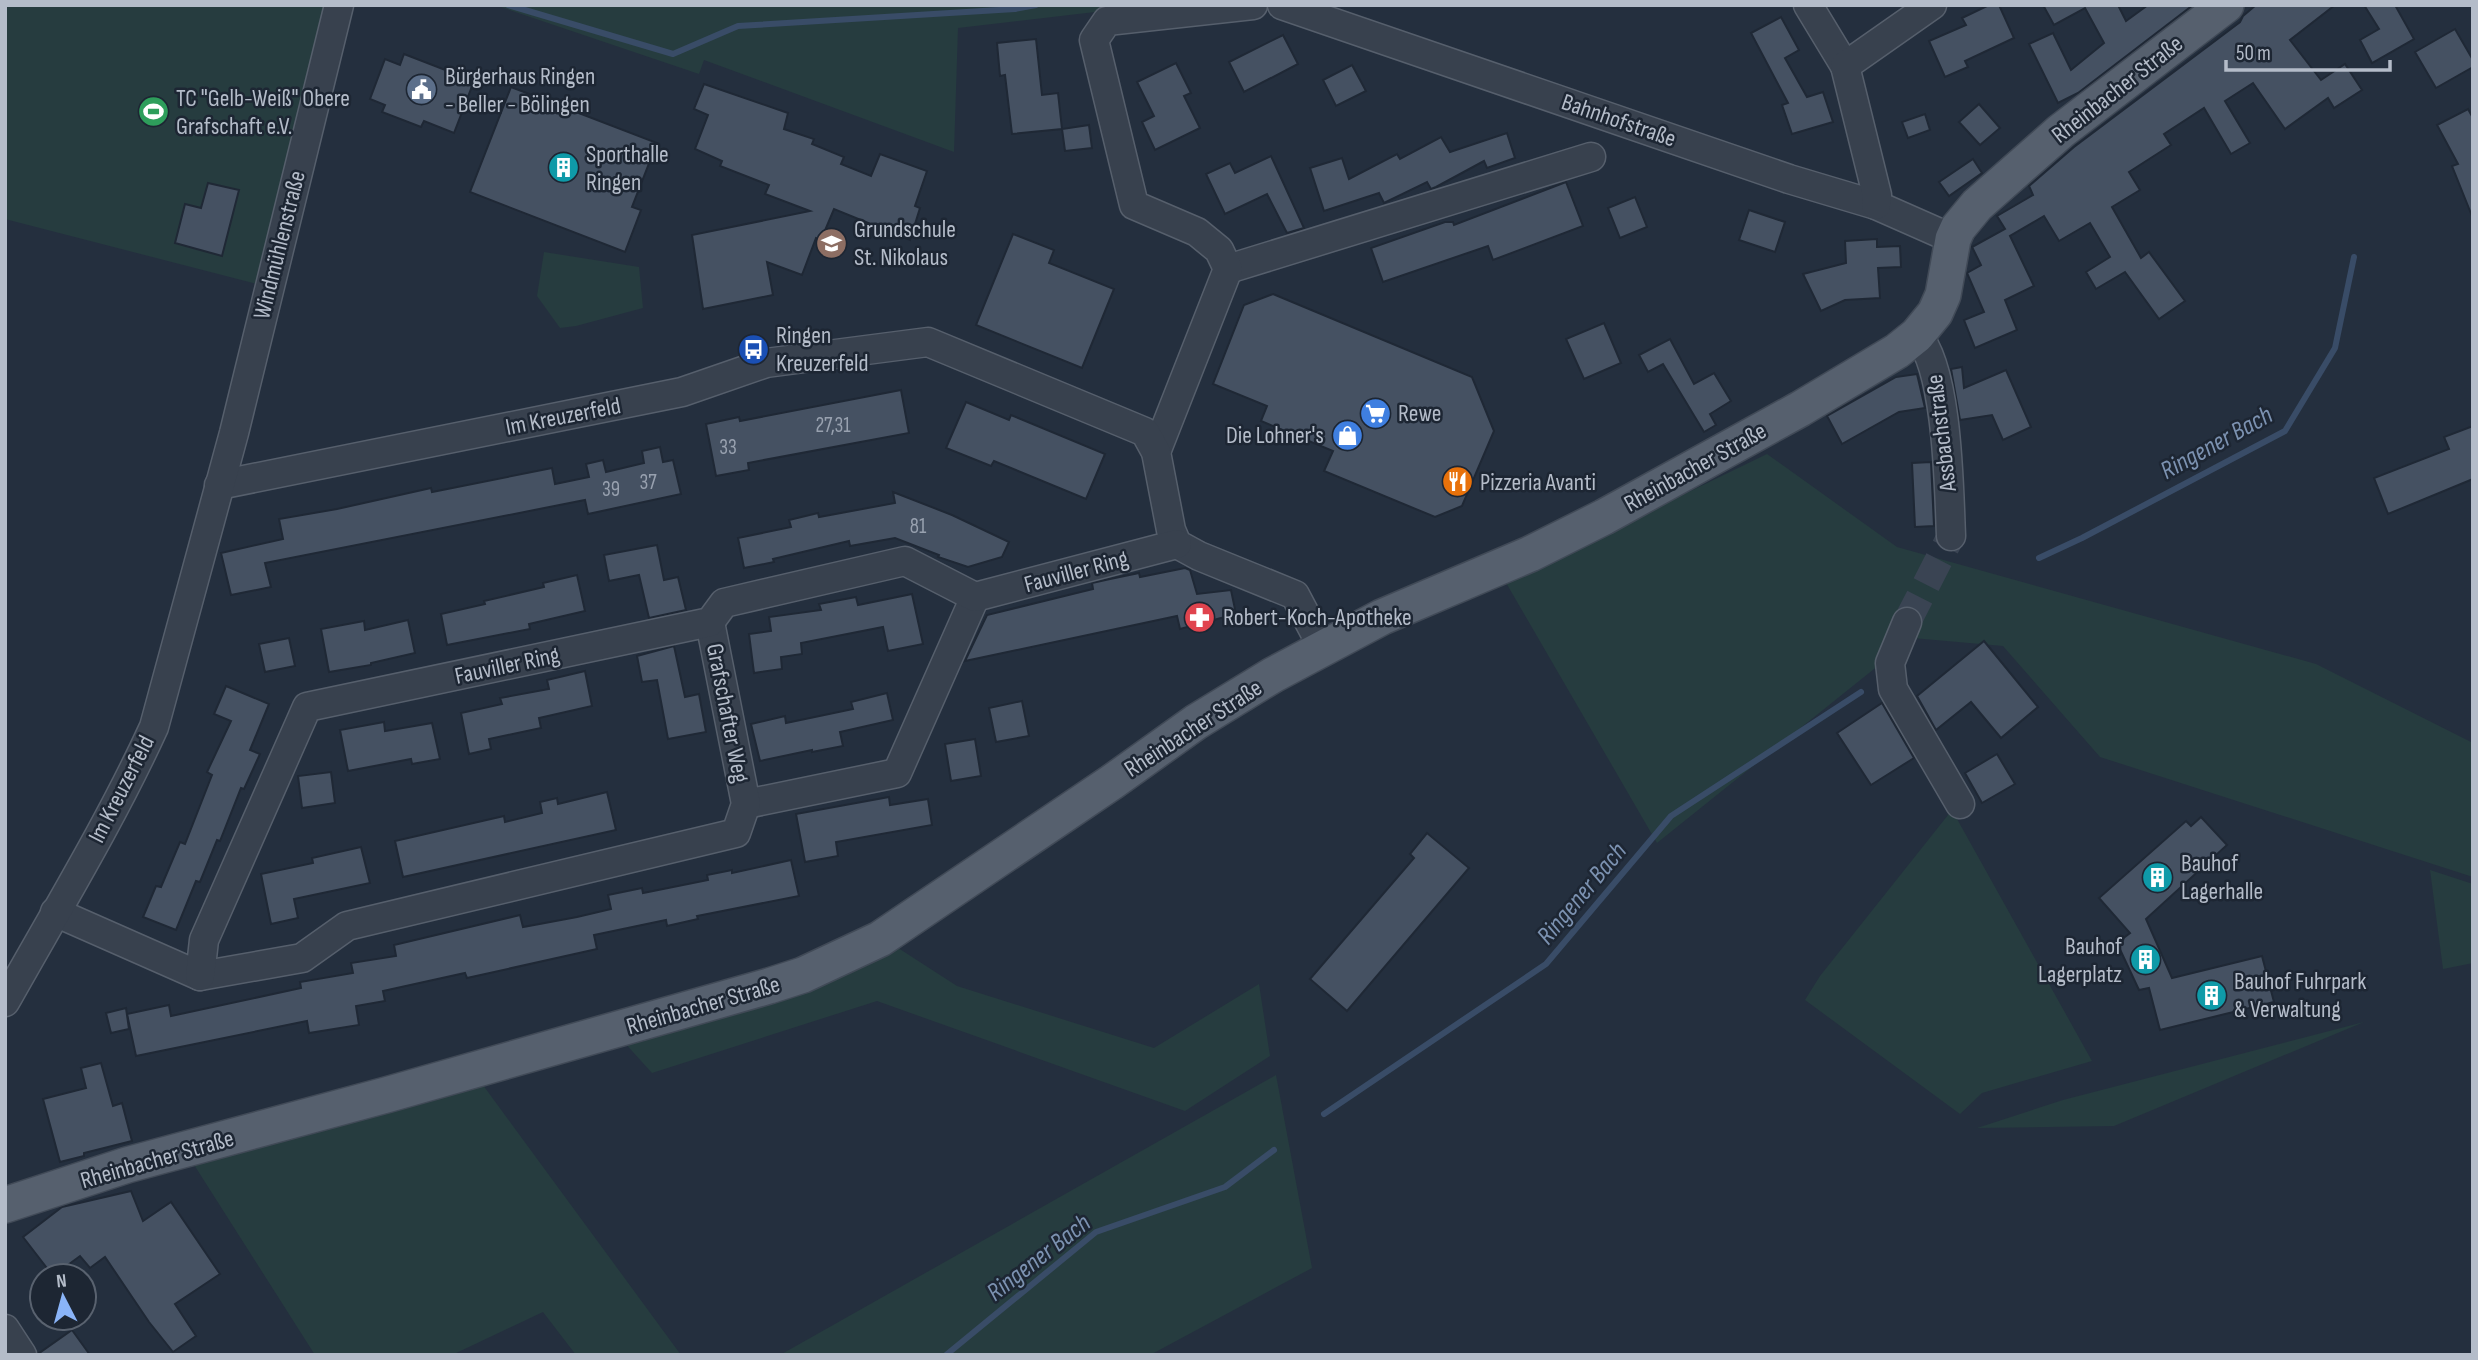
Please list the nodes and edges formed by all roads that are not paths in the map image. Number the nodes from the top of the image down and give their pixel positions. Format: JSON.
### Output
{"nodes":[{"id":1,"x":339,"y":5,"type":"edge"},
{"id":2,"x":1253,"y":5,"type":"edge"},
{"id":3,"x":1282,"y":5,"type":"edge"},
{"id":4,"x":1808,"y":5,"type":"edge"},
{"id":5,"x":1932,"y":5,"type":"edge"},
{"id":6,"x":2226,"y":5,"type":"edge"},
{"id":7,"x":1845,"y":66,"type":"junction"},
{"id":8,"x":1591,"y":157,"type":"dead end"},
{"id":9,"x":1876,"y":205,"type":"junction"},
{"id":10,"x":1953,"y":239,"type":"junction"},
{"id":11,"x":1228,"y":270,"type":"junction"},
{"id":12,"x":1917,"y":335,"type":"junction"},
{"id":13,"x":1156,"y":452,"type":"junction"},
{"id":14,"x":219,"y":485,"type":"junction"},
{"id":15,"x":1951,"y":536,"type":"tunnel mouth"},
{"id":16,"x":1177,"y":544,"type":"junction"},
{"id":17,"x":975,"y":597,"type":"junction"},
{"id":18,"x":710,"y":622,"type":"junction"},
{"id":19,"x":1907,"y":622,"type":"tunnel mouth"},
{"id":20,"x":1323,"y":648,"type":"junction"},
{"id":21,"x":746,"y":804,"type":"junction"},
{"id":22,"x":1960,"y":804,"type":"dead end"},
{"id":23,"x":55,"y":912,"type":"junction"},
{"id":24,"x":200,"y":976,"type":"junction"},
{"id":25,"x":5,"y":1002,"type":"edge"},
{"id":26,"x":5,"y":1205,"type":"edge"},
{"id":27,"x":5,"y":1329,"type":"edge"},
{"id":28,"x":22,"y":1355,"type":"edge"}],
"edges":[{"from":1,"to":14,"type":"street","name":"Windmühlenstraße"},
{"from":2,"to":11,"type":"street"},
{"from":3,"to":9,"type":"street","name":"Bahnhofstraße"},
{"from":4,"to":7,"type":"street"},
{"from":5,"to":7,"type":"street"},
{"from":6,"to":10,"type":"main road","name":"Rheinbacher Straße"},
{"from":7,"to":9,"type":"street"},
{"from":8,"to":11,"type":"street","name":"Bahnhofstraße"},
{"from":9,"to":10,"type":"street","name":"Bahnhofstraße"},
{"from":10,"to":12,"type":"main road","name":"Rheinbacher Straße"},
{"from":11,"to":13,"type":"street"},
{"from":12,"to":15,"type":"street","name":"Assbachstraße"},
{"from":12,"to":20,"type":"main road","name":"Rheinbacher Straße"},
{"from":13,"to":14,"type":"street","name":"Im Kreuzerfeld"},
{"from":13,"to":16,"type":"street"},
{"from":14,"to":23,"type":"street","name":"Im Kreuzerfeld"},
{"from":16,"to":17,"type":"street","name":"Fauviller Ring"},
{"from":16,"to":20,"type":"street"},
{"from":17,"to":18,"type":"street","name":"Fauviller Ring"},
{"from":17,"to":21,"type":"street"},
{"from":18,"to":21,"type":"street","name":"Grafschafter Weg"},
{"from":18,"to":24,"type":"street","name":"Fauviller Ring"},
{"from":19,"to":22,"type":"street"},
{"from":20,"to":26,"type":"main road","name":"Rheinbacher Straße"},
{"from":21,"to":24,"type":"street"},
{"from":23,"to":24,"type":"street"},
{"from":23,"to":25,"type":"street","name":"Im Kreuzerfeld"},
{"from":27,"to":28,"type":"street"}]}
